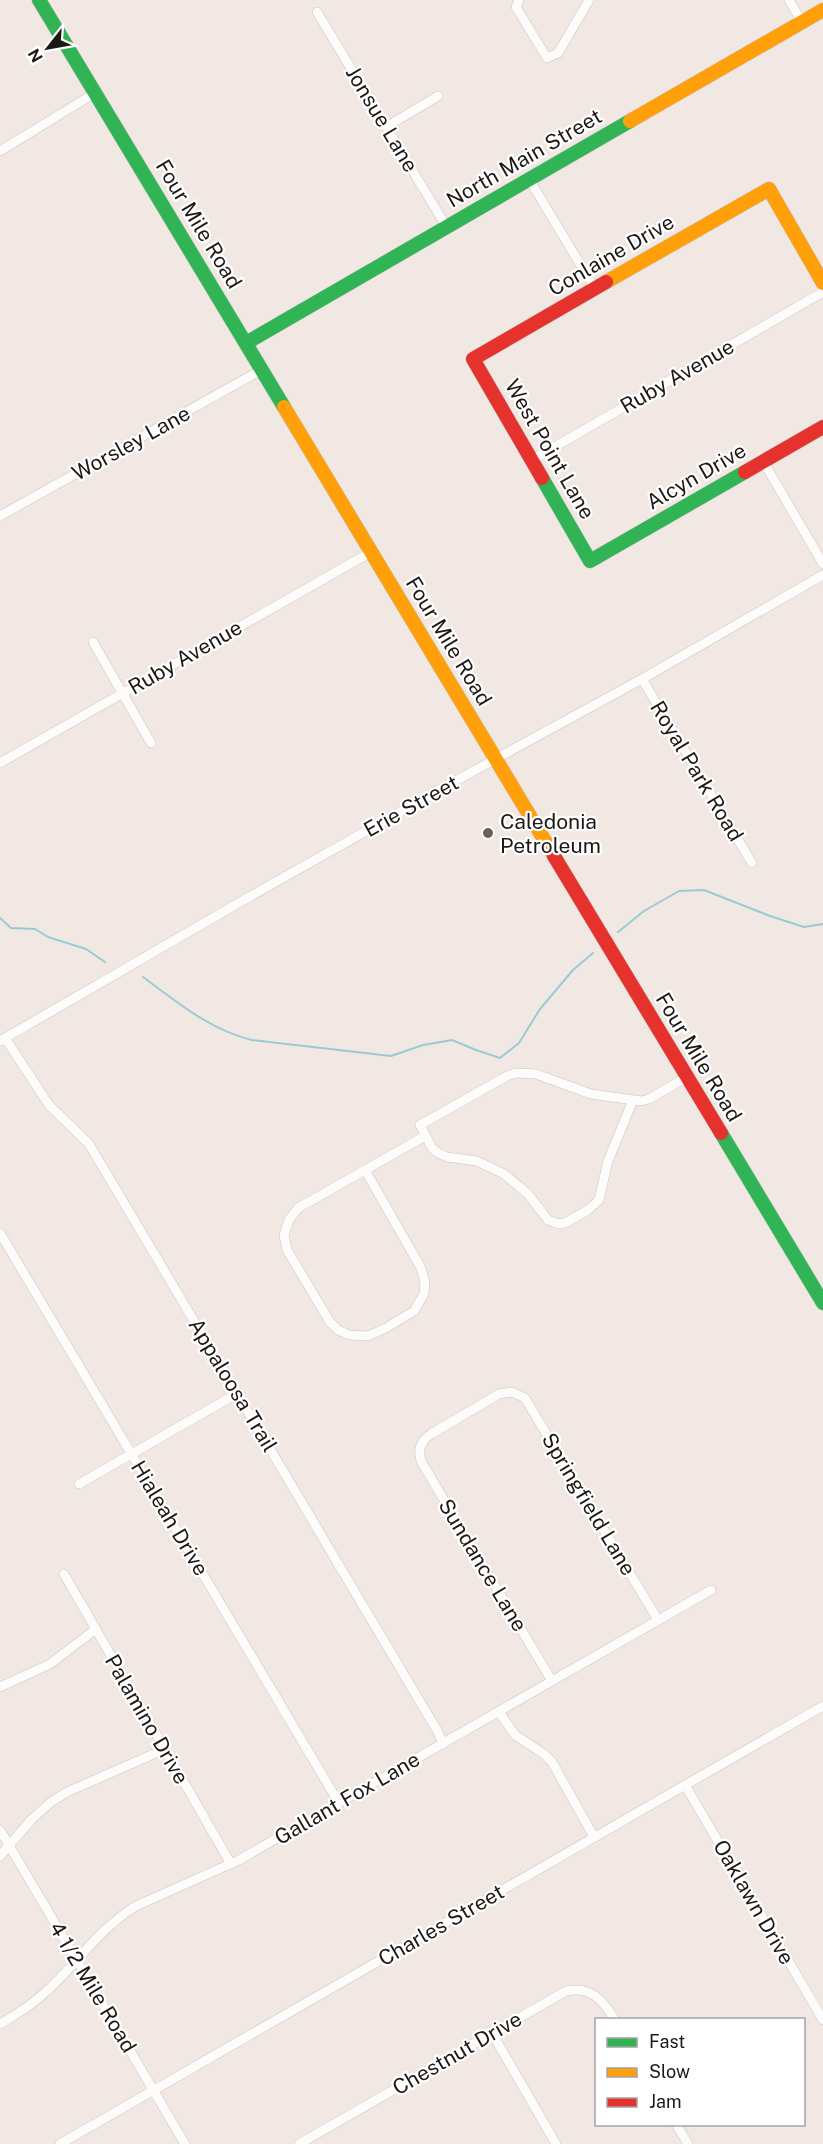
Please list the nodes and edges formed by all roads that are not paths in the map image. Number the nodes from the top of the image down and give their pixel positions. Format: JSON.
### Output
{"nodes":[{"id":1,"x":39,"y":0,"type":"edge"},
{"id":2,"x":519,"y":0,"type":"edge"},
{"id":3,"x":589,"y":0,"type":"edge"},
{"id":4,"x":789,"y":0,"type":"edge"},
{"id":5,"x":823,"y":10,"type":"edge"},
{"id":6,"x":317,"y":12,"type":"dead end"},
{"id":7,"x":802,"y":22,"type":"junction"},
{"id":8,"x":95,"y":93,"type":"junction"},
{"id":9,"x":438,"y":96,"type":"dead end"},
{"id":10,"x":386,"y":127,"type":"junction"},
{"id":11,"x":0,"y":151,"type":"edge"},
{"id":12,"x":529,"y":178,"type":"junction"},
{"id":13,"x":446,"y":226,"type":"junction"},
{"id":14,"x":823,"y":283,"type":"edge"},
{"id":15,"x":595,"y":289,"type":"junction"},
{"id":16,"x":823,"y":292,"type":"edge"},
{"id":17,"x":246,"y":343,"type":"junction"},
{"id":18,"x":473,"y":358,"type":"joint"},
{"id":19,"x":261,"y":370,"type":"junction"},
{"id":20,"x":823,"y":427,"type":"edge"},
{"id":21,"x":532,"y":460,"type":"junction"},
{"id":22,"x":764,"y":461,"type":"junction"},
{"id":23,"x":0,"y":516,"type":"edge"},
{"id":24,"x":371,"y":552,"type":"junction"},
{"id":25,"x":590,"y":561,"type":"joint"},
{"id":26,"x":823,"y":564,"type":"edge"},
{"id":27,"x":823,"y":575,"type":"edge"},
{"id":28,"x":93,"y":642,"type":"dead end"},
{"id":29,"x":642,"y":679,"type":"junction"},
{"id":30,"x":123,"y":692,"type":"junction"},
{"id":31,"x":151,"y":743,"type":"dead end"},
{"id":32,"x":496,"y":758,"type":"junction"},
{"id":33,"x":0,"y":763,"type":"edge"},
{"id":34,"x":752,"y":863,"type":"dead end"},
{"id":35,"x":3,"y":1039,"type":"edge"},
{"id":36,"x":687,"y":1077,"type":"junction"},
{"id":37,"x":633,"y":1100,"type":"junction"},
{"id":38,"x":425,"y":1136,"type":"junction"},
{"id":39,"x":365,"y":1170,"type":"junction"},
{"id":40,"x":0,"y":1233,"type":"edge"},
{"id":41,"x":823,"y":1303,"type":"edge"},
{"id":42,"x":517,"y":1382,"type":"dead end"},
{"id":43,"x":238,"y":1393,"type":"junction"},
{"id":44,"x":514,"y":1393,"type":"junction"},
{"id":45,"x":410,"y":1444,"type":"dead end"},
{"id":46,"x":420,"y":1447,"type":"junction"},
{"id":47,"x":132,"y":1454,"type":"junction"},
{"id":48,"x":79,"y":1484,"type":"dead end"},
{"id":49,"x":64,"y":1574,"type":"dead end"},
{"id":50,"x":711,"y":1590,"type":"dead end"},
{"id":51,"x":658,"y":1620,"type":"junction"},
{"id":52,"x":96,"y":1629,"type":"junction"},
{"id":53,"x":552,"y":1681,"type":"junction"},
{"id":54,"x":0,"y":1687,"type":"edge"},
{"id":55,"x":823,"y":1706,"type":"edge"},
{"id":56,"x":499,"y":1712,"type":"junction"},
{"id":57,"x":442,"y":1744,"type":"junction"},
{"id":58,"x":165,"y":1749,"type":"junction"},
{"id":59,"x":685,"y":1785,"type":"junction"},
{"id":60,"x":339,"y":1803,"type":"junction"},
{"id":61,"x":0,"y":1830,"type":"edge"},
{"id":62,"x":594,"y":1837,"type":"junction"},
{"id":63,"x":9,"y":1845,"type":"junction"},
{"id":64,"x":0,"y":1856,"type":"edge"},
{"id":65,"x":231,"y":1864,"type":"junction"},
{"id":66,"x":76,"y":1960,"type":"junction"},
{"id":67,"x":613,"y":2017,"type":"edge"},
{"id":68,"x":823,"y":2020,"type":"edge"},
{"id":69,"x":0,"y":2024,"type":"edge"},
{"id":70,"x":492,"y":2033,"type":"junction"},
{"id":71,"x":154,"y":2090,"type":"junction"},
{"id":72,"x":677,"y":2126,"type":"edge"},
{"id":73,"x":316,"y":2134,"type":"junction"},
{"id":74,"x":60,"y":2144,"type":"edge"},
{"id":75,"x":185,"y":2144,"type":"edge"},
{"id":76,"x":299,"y":2144,"type":"edge"},
{"id":77,"x":321,"y":2144,"type":"edge"},
{"id":78,"x":556,"y":2144,"type":"edge"},
{"id":79,"x":688,"y":2144,"type":"edge"}],
"edges":[{"from":1,"to":8,"type":"main road","name":"Four Mile Road"},
{"from":2,"to":3,"type":"street"},
{"from":4,"to":7,"type":"street"},
{"from":5,"to":7,"type":"main road","name":"North Main Street"},
{"from":6,"to":10,"type":"street","name":"Jonsue Lane"},
{"from":7,"to":12,"type":"main road","name":"North Main Street"},
{"from":8,"to":11,"type":"street"},
{"from":8,"to":17,"type":"main road","name":"Four Mile Road"},
{"from":9,"to":10,"type":"street"},
{"from":10,"to":13,"type":"street","name":"Jonsue Lane"},
{"from":12,"to":13,"type":"main road","name":"North Main Street"},
{"from":12,"to":15,"type":"street"},
{"from":13,"to":17,"type":"main road","name":"North Main Street"},
{"from":14,"to":15,"type":"main road","name":"Conlaine Drive"},
{"from":15,"to":18,"type":"main road","name":"Conlaine Drive"},
{"from":16,"to":21,"type":"street","name":"Ruby Avenue"},
{"from":17,"to":19,"type":"main road","name":"Four Mile Road"},
{"from":18,"to":21,"type":"main road","name":"West Point Lane"},
{"from":19,"to":23,"type":"street","name":"Worsley Lane"},
{"from":19,"to":24,"type":"main road","name":"Four Mile Road"},
{"from":20,"to":22,"type":"main road","name":"Alcyn Drive"},
{"from":21,"to":25,"type":"main road","name":"West Point Lane"},
{"from":22,"to":25,"type":"main road","name":"Alcyn Drive"},
{"from":22,"to":26,"type":"street"},
{"from":24,"to":30,"type":"street","name":"Ruby Avenue"},
{"from":24,"to":32,"type":"main road","name":"Four Mile Road"},
{"from":27,"to":29,"type":"street","name":"Erie Street"},
{"from":28,"to":30,"type":"street"},
{"from":29,"to":32,"type":"street","name":"Erie Street"},
{"from":29,"to":34,"type":"street","name":"Royal Park Road"},
{"from":30,"to":31,"type":"street"},
{"from":30,"to":33,"type":"street","name":"Ruby Avenue"},
{"from":32,"to":35,"type":"street","name":"Erie Street"},
{"from":32,"to":36,"type":"main road","name":"Four Mile Road"},
{"from":35,"to":43,"type":"street","name":"Appaloosa Trail"},
{"from":36,"to":37,"type":"street"},
{"from":36,"to":41,"type":"main road","name":"Four Mile Road"},
{"from":37,"to":38,"type":"street"},
{"from":37,"to":38,"type":"street"},
{"from":38,"to":39,"type":"street"},
{"from":39,"to":39,"type":"street"},
{"from":40,"to":47,"type":"street","name":"Hialeah Drive"},
{"from":42,"to":44,"type":"street"},
{"from":43,"to":47,"type":"street"},
{"from":43,"to":57,"type":"street","name":"Appaloosa Trail"},
{"from":44,"to":46,"type":"street"},
{"from":44,"to":51,"type":"street","name":"Springfield Lane"},
{"from":45,"to":46,"type":"street"},
{"from":46,"to":53,"type":"street","name":"Sundance Lane"},
{"from":47,"to":48,"type":"street"},
{"from":47,"to":60,"type":"street","name":"Hialeah Drive"},
{"from":49,"to":52,"type":"street","name":"Palamino Drive"},
{"from":50,"to":51,"type":"street","name":"Gallant Fox Lane"},
{"from":51,"to":53,"type":"street","name":"Gallant Fox Lane"},
{"from":52,"to":54,"type":"street"},
{"from":52,"to":58,"type":"street","name":"Palamino Drive"},
{"from":53,"to":56,"type":"street","name":"Gallant Fox Lane"},
{"from":55,"to":59,"type":"street","name":"Charles Street"},
{"from":56,"to":57,"type":"street","name":"Gallant Fox Lane"},
{"from":56,"to":62,"type":"street"},
{"from":57,"to":60,"type":"street","name":"Gallant Fox Lane"},
{"from":58,"to":63,"type":"street"},
{"from":58,"to":65,"type":"street","name":"Palamino Drive"},
{"from":59,"to":62,"type":"street","name":"Charles Street"},
{"from":59,"to":68,"type":"street","name":"Oaklawn Drive"},
{"from":60,"to":65,"type":"street","name":"Gallant Fox Lane"},
{"from":61,"to":63,"type":"street","name":"4 1/2 Mile Road"},
{"from":62,"to":71,"type":"street","name":"Charles Street"},
{"from":63,"to":64,"type":"street"},
{"from":63,"to":66,"type":"street","name":"4 1/2 Mile Road"},
{"from":65,"to":66,"type":"street","name":"Gallant Fox Lane"},
{"from":66,"to":69,"type":"street","name":"Gallant Fox Lane"},
{"from":66,"to":71,"type":"street","name":"4 1/2 Mile Road"},
{"from":67,"to":70,"type":"street","name":"Chestnut Drive"},
{"from":70,"to":73,"type":"street","name":"Chestnut Drive"},
{"from":70,"to":78,"type":"street"},
{"from":71,"to":74,"type":"street","name":"Charles Street"},
{"from":71,"to":75,"type":"street","name":"4 1/2 Mile Road"},
{"from":72,"to":79,"type":"street"},
{"from":73,"to":76,"type":"street","name":"Chestnut Drive"},
{"from":73,"to":77,"type":"street"}]}
